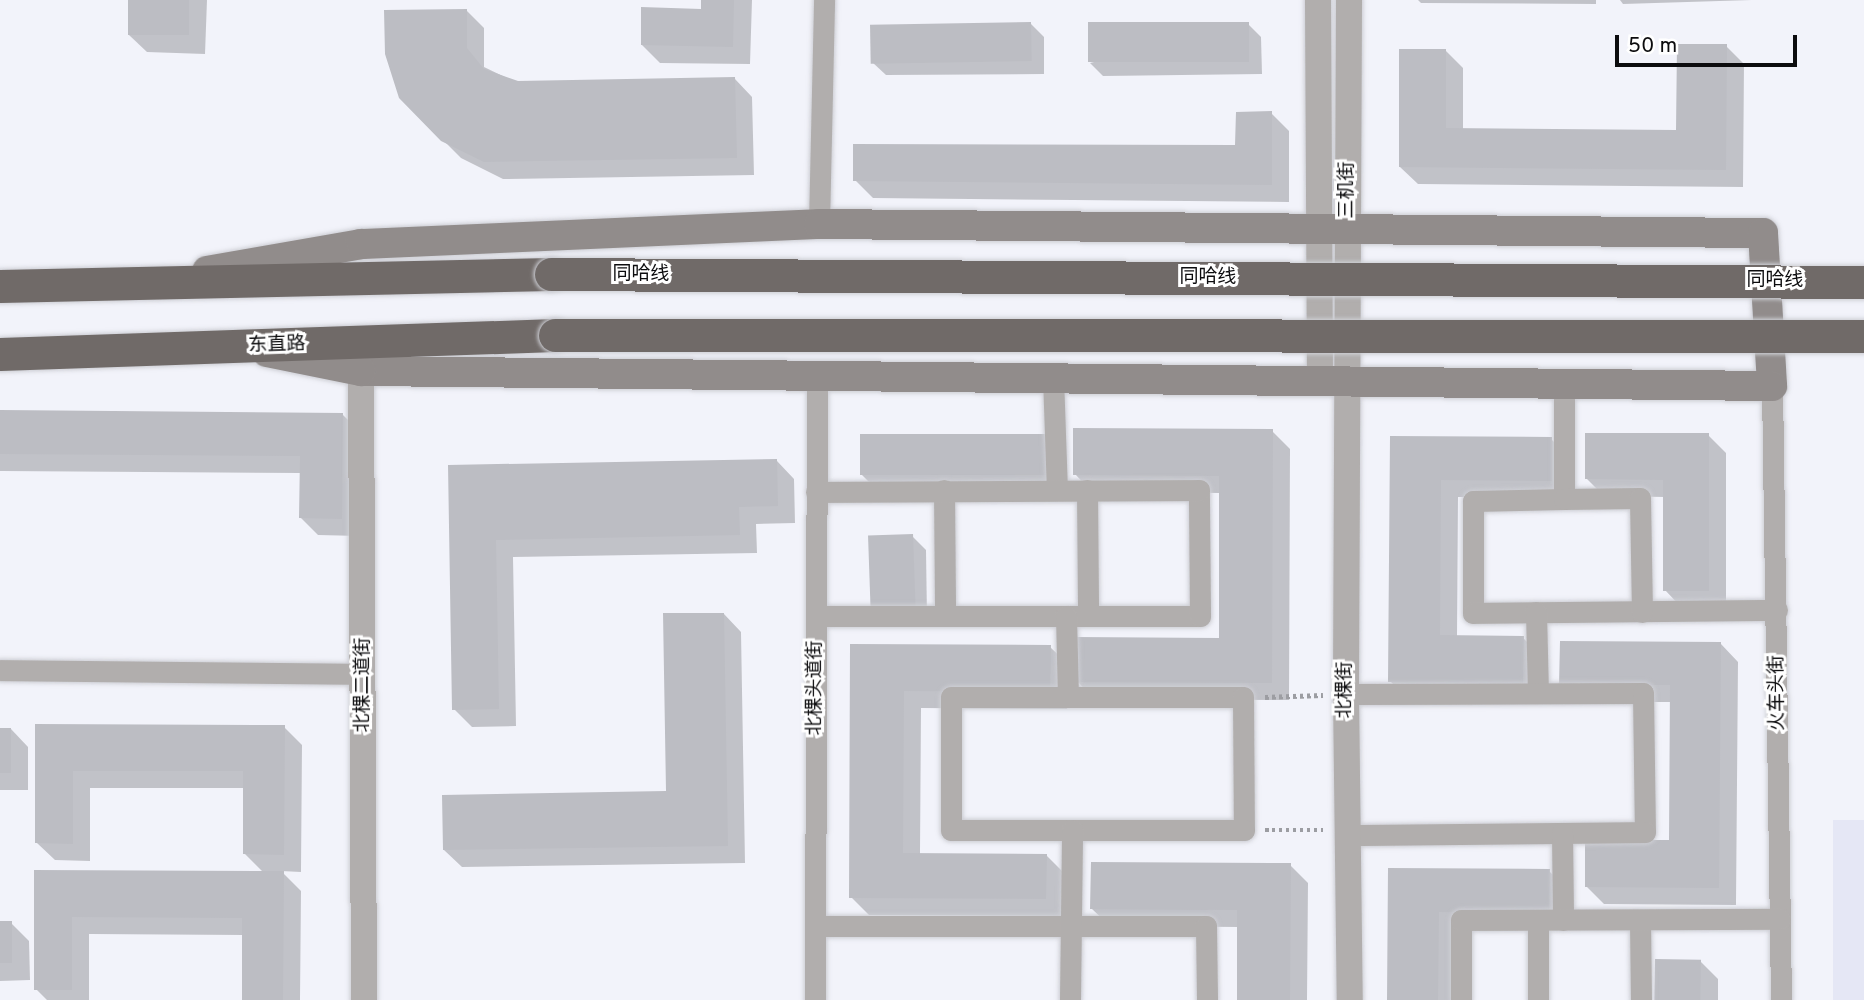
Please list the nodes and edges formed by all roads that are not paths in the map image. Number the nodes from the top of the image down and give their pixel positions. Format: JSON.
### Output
{"nodes":[{"id":1,"x":824,"y":0,"type":"edge"},
{"id":2,"x":1318,"y":0,"type":"edge"},
{"id":3,"x":1349,"y":0,"type":"edge"},
{"id":4,"x":819,"y":224,"type":"junction"},
{"id":5,"x":1318,"y":226,"type":"junction"},
{"id":6,"x":1348,"y":226,"type":"junction"},
{"id":7,"x":146,"y":282,"type":"junction"},
{"id":8,"x":1864,"y":282,"type":"edge"},
{"id":9,"x":0,"y":286,"type":"edge"},
{"id":10,"x":1864,"y":337,"type":"edge"},
{"id":11,"x":246,"y":348,"type":"junction"},
{"id":12,"x":0,"y":354,"type":"edge"},
{"id":13,"x":360,"y":370,"type":"junction"},
{"id":14,"x":817,"y":377,"type":"junction"},
{"id":15,"x":1053,"y":377,"type":"junction"},
{"id":16,"x":1333,"y":380,"type":"junction"},
{"id":17,"x":1564,"y":382,"type":"junction"},
{"id":18,"x":1772,"y":386,"type":"junction"},
{"id":19,"x":944,"y":490,"type":"junction"},
{"id":20,"x":1057,"y":490,"type":"junction"},
{"id":21,"x":1087,"y":490,"type":"junction"},
{"id":22,"x":816,"y":492,"type":"junction"},
{"id":23,"x":1564,"y":499,"type":"junction"},
{"id":24,"x":1777,"y":610,"type":"junction"},
{"id":25,"x":1536,"y":612,"type":"junction"},
{"id":26,"x":1642,"y":612,"type":"junction"},
{"id":27,"x":816,"y":616,"type":"junction"},
{"id":28,"x":945,"y":616,"type":"junction"},
{"id":29,"x":1077,"y":616,"type":"junction"},
{"id":30,"x":0,"y":670,"type":"edge"},
{"id":31,"x":364,"y":674,"type":"junction"},
{"id":32,"x":1538,"y":693,"type":"junction"},
{"id":33,"x":1346,"y":694,"type":"junction"},
{"id":34,"x":1068,"y":697,"type":"junction"},
{"id":35,"x":1072,"y":830,"type":"junction"},
{"id":36,"x":1348,"y":833,"type":"junction"},
{"id":37,"x":1562,"y":833,"type":"junction"},
{"id":38,"x":1780,"y":919,"type":"junction"},
{"id":39,"x":1538,"y":920,"type":"junction"},
{"id":40,"x":1563,"y":920,"type":"junction"},
{"id":41,"x":1640,"y":920,"type":"junction"},
{"id":42,"x":815,"y":926,"type":"junction"},
{"id":43,"x":1071,"y":926,"type":"junction"},
{"id":44,"x":364,"y":1000,"type":"edge"},
{"id":45,"x":815,"y":1000,"type":"edge"},
{"id":46,"x":1070,"y":1000,"type":"edge"},
{"id":47,"x":1207,"y":1000,"type":"edge"},
{"id":48,"x":1350,"y":1000,"type":"edge"},
{"id":49,"x":1461,"y":1000,"type":"edge"},
{"id":50,"x":1538,"y":1000,"type":"edge"},
{"id":51,"x":1641,"y":1000,"type":"edge"},
{"id":52,"x":1782,"y":1000,"type":"edge"}],
"edges":[{"from":1,"to":4,"type":"street"},
{"from":2,"to":5,"type":"street","name":"三机街"},
{"from":3,"to":6,"type":"street","name":"三机街"},
{"from":4,"to":5,"type":"main road"},
{"from":4,"to":7,"type":"main road"},
{"from":5,"to":6,"type":"main road"},
{"from":5,"to":16,"type":"street","name":"三机街"},
{"from":6,"to":16,"type":"street","name":"三机街"},
{"from":6,"to":18,"type":"main road"},
{"from":7,"to":8,"type":"highway","name":"同哈线","bridge":true},
{"from":7,"to":9,"type":"highway"},
{"from":10,"to":11,"type":"highway","name":"东直路","bridge":true},
{"from":11,"to":12,"type":"highway","name":"东直路"},
{"from":11,"to":13,"type":"main road"},
{"from":13,"to":14,"type":"main road"},
{"from":13,"to":31,"type":"street","name":"北棵二道街"},
{"from":14,"to":15,"type":"main road"},
{"from":14,"to":22,"type":"street","name":"北棵头道街"},
{"from":15,"to":16,"type":"main road"},
{"from":15,"to":20,"type":"street"},
{"from":16,"to":17,"type":"main road"},
{"from":16,"to":33,"type":"street","name":"北棵街"},
{"from":17,"to":18,"type":"main road"},
{"from":17,"to":23,"type":"street"},
{"from":18,"to":24,"type":"street","name":"火车头街"},
{"from":19,"to":20,"type":"street"},
{"from":19,"to":22,"type":"street"},
{"from":19,"to":28,"type":"street"},
{"from":20,"to":21,"type":"street"},
{"from":21,"to":29,"type":"street"},
{"from":21,"to":29,"type":"street"},
{"from":22,"to":27,"type":"street","name":"北棵头道街"},
{"from":23,"to":25,"type":"street"},
{"from":23,"to":26,"type":"street"},
{"from":24,"to":26,"type":"street"},
{"from":24,"to":38,"type":"street","name":"火车头街"},
{"from":25,"to":26,"type":"street"},
{"from":25,"to":32,"type":"street"},
{"from":27,"to":28,"type":"street"},
{"from":27,"to":42,"type":"street","name":"北棵头道街"},
{"from":28,"to":29,"type":"street"},
{"from":29,"to":34,"type":"street"},
{"from":30,"to":31,"type":"street"},
{"from":31,"to":44,"type":"street","name":"北棵二道街"},
{"from":32,"to":33,"type":"street"},
{"from":32,"to":37,"type":"street"},
{"from":33,"to":36,"type":"street","name":"北棵街"},
{"from":34,"to":35,"type":"street"},
{"from":34,"to":35,"type":"street"},
{"from":35,"to":43,"type":"street"},
{"from":36,"to":37,"type":"street"},
{"from":36,"to":48,"type":"street","name":"北棵街"},
{"from":37,"to":40,"type":"street"},
{"from":38,"to":41,"type":"street"},
{"from":38,"to":52,"type":"street","name":"火车头街"},
{"from":39,"to":40,"type":"street"},
{"from":39,"to":49,"type":"street"},
{"from":39,"to":50,"type":"street"},
{"from":40,"to":41,"type":"street"},
{"from":41,"to":51,"type":"street"},
{"from":42,"to":43,"type":"street"},
{"from":42,"to":45,"type":"street","name":"北棵头道街"},
{"from":43,"to":46,"type":"street"},
{"from":43,"to":47,"type":"street"}]}
